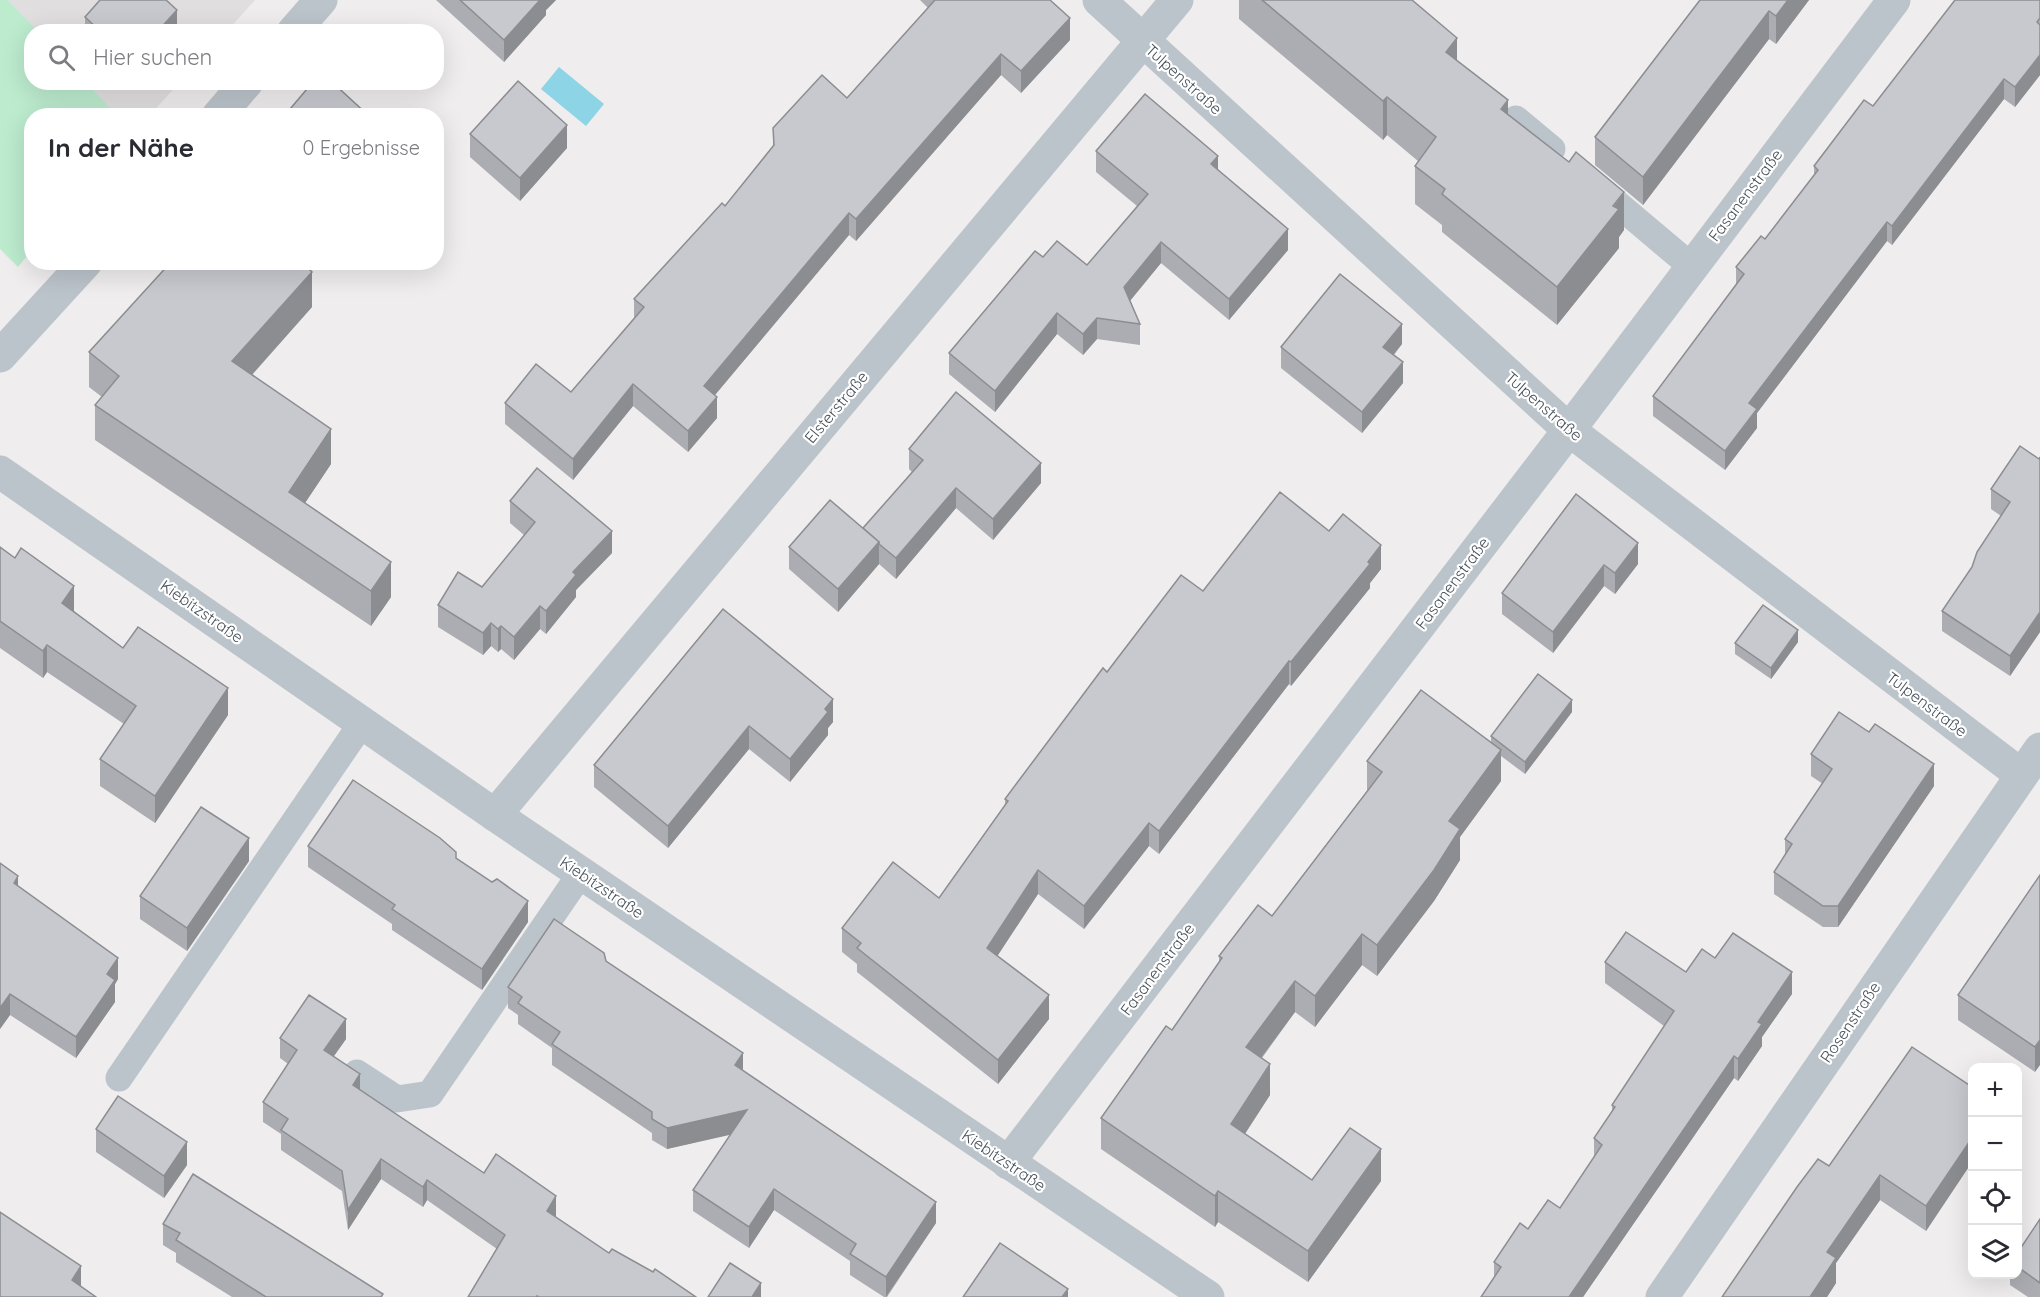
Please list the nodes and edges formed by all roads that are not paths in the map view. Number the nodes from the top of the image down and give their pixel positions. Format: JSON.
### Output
{"nodes":[{"id":1,"x":321,"y":0,"type":"edge"},
{"id":2,"x":1099,"y":0,"type":"edge"},
{"id":3,"x":1177,"y":0,"type":"edge"},
{"id":4,"x":1894,"y":0,"type":"edge"},
{"id":5,"x":300,"y":24,"type":"edge"},
{"id":6,"x":1142,"y":42,"type":"junction"},
{"id":7,"x":240,"y":90,"type":"edge"},
{"id":8,"x":225,"y":108,"type":"edge"},
{"id":9,"x":1516,"y":119,"type":"edge"},
{"id":10,"x":1691,"y":266,"type":"junction"},
{"id":11,"x":78,"y":270,"type":"edge"},
{"id":12,"x":6,"y":339,"type":"edge"},
{"id":13,"x":1569,"y":430,"type":"junction"},
{"id":14,"x":0,"y":472,"type":"edge"},
{"id":15,"x":362,"y":723,"type":"junction"},
{"id":16,"x":2040,"y":748,"type":"edge"},
{"id":17,"x":2020,"y":774,"type":"junction"},
{"id":18,"x":495,"y":815,"type":"junction"},
{"id":19,"x":581,"y":873,"type":"junction"},
{"id":20,"x":357,"y":1073,"type":"edge"},
{"id":21,"x":119,"y":1078,"type":"dead end"},
{"id":22,"x":1008,"y":1163,"type":"junction"},
{"id":23,"x":1208,"y":1297,"type":"edge"},
{"id":24,"x":1662,"y":1297,"type":"edge"}],
"edges":[{"from":1,"to":5,"type":"street"},
{"from":2,"to":6,"type":"street","name":"Tulpenstraße"},
{"from":3,"to":6,"type":"street","name":"Elsterstraße"},
{"from":4,"to":10,"type":"street","name":"Fasanenstraße"},
{"from":6,"to":13,"type":"street","name":"Tulpenstraße"},
{"from":6,"to":18,"type":"street","name":"Elsterstraße"},
{"from":7,"to":8,"type":"street"},
{"from":9,"to":10,"type":"lane"},
{"from":10,"to":13,"type":"street","name":"Fasanenstraße"},
{"from":11,"to":12,"type":"street"},
{"from":13,"to":17,"type":"street","name":"Tulpenstraße"},
{"from":13,"to":22,"type":"street","name":"Fasanenstraße"},
{"from":14,"to":15,"type":"street","name":"Kiebitzstraße"},
{"from":15,"to":18,"type":"street","name":"Kiebitzstraße"},
{"from":15,"to":21,"type":"lane"},
{"from":16,"to":17,"type":"street","name":"Rosenstraße"},
{"from":17,"to":24,"type":"street","name":"Rosenstraße"},
{"from":18,"to":19,"type":"street","name":"Kiebitzstraße"},
{"from":19,"to":20,"type":"lane"},
{"from":19,"to":22,"type":"street","name":"Kiebitzstraße"},
{"from":22,"to":23,"type":"street","name":"Kiebitzstraße"}]}
